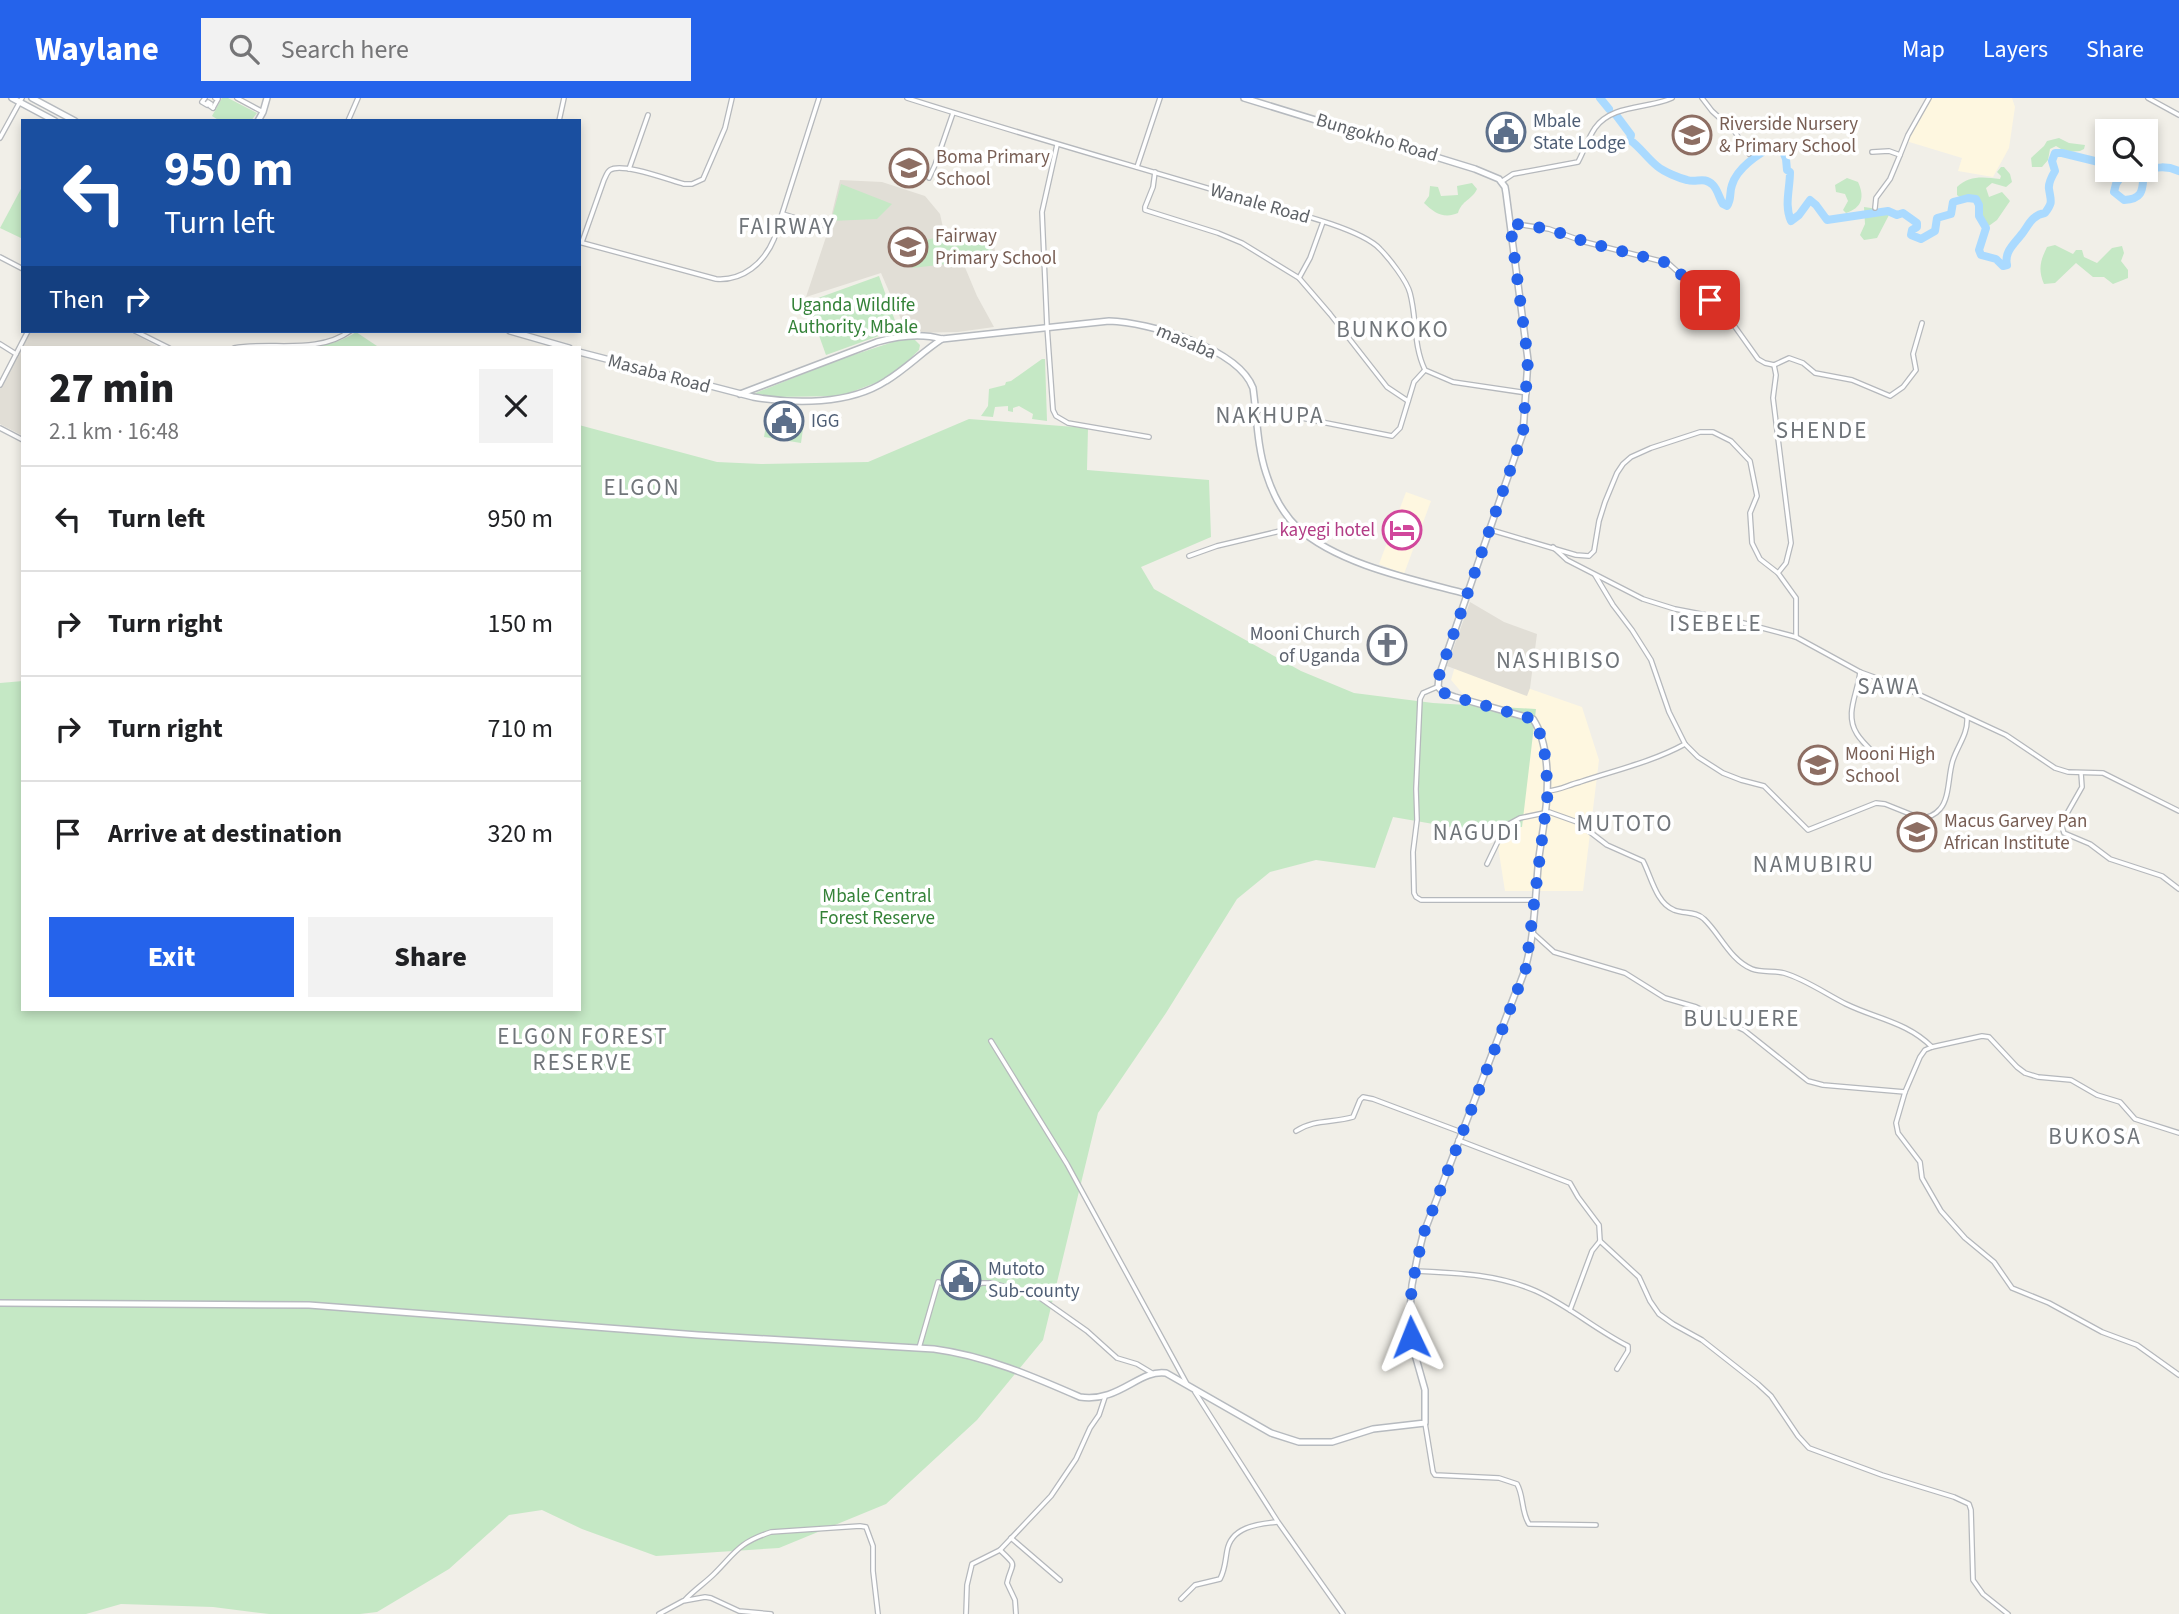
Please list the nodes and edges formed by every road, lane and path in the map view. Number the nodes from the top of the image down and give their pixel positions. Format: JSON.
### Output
{"nodes":[{"id":1,"x":12,"y":98,"type":"edge"},
{"id":2,"x":32,"y":98,"type":"edge"},
{"id":3,"x":205,"y":98,"type":"edge"},
{"id":4,"x":215,"y":98,"type":"edge"},
{"id":5,"x":237,"y":98,"type":"edge"},
{"id":6,"x":267,"y":98,"type":"edge"},
{"id":7,"x":358,"y":98,"type":"edge"},
{"id":8,"x":564,"y":98,"type":"edge"},
{"id":9,"x":732,"y":98,"type":"edge"},
{"id":10,"x":819,"y":98,"type":"edge"},
{"id":11,"x":907,"y":98,"type":"edge"},
{"id":12,"x":1160,"y":98,"type":"edge"},
{"id":13,"x":1244,"y":98,"type":"edge"},
{"id":14,"x":1672,"y":98,"type":"edge"},
{"id":15,"x":1702,"y":98,"type":"edge"},
{"id":16,"x":1929,"y":98,"type":"edge"},
{"id":17,"x":2148,"y":98,"type":"edge"},
{"id":18,"x":21,"y":100,"type":"edge"},
{"id":19,"x":263,"y":112,"type":"junction"},
{"id":20,"x":953,"y":113,"type":"junction"},
{"id":21,"x":648,"y":115,"type":"dead end"},
{"id":22,"x":2179,"y":116,"type":"edge"},
{"id":23,"x":52,"y":119,"type":"edge"},
{"id":24,"x":71,"y":119,"type":"edge"},
{"id":25,"x":259,"y":119,"type":"edge"},
{"id":26,"x":349,"y":119,"type":"edge"},
{"id":27,"x":559,"y":119,"type":"edge"},
{"id":28,"x":0,"y":122,"type":"edge"},
{"id":29,"x":7,"y":125,"type":"junction"},
{"id":30,"x":0,"y":138,"type":"edge"},
{"id":31,"x":1057,"y":145,"type":"junction"},
{"id":32,"x":1872,"y":152,"type":"dead end"},
{"id":33,"x":1749,"y":154,"type":"dead end"},
{"id":34,"x":1900,"y":155,"type":"junction"},
{"id":35,"x":1138,"y":167,"type":"junction"},
{"id":36,"x":629,"y":169,"type":"junction"},
{"id":37,"x":1155,"y":172,"type":"junction"},
{"id":38,"x":929,"y":178,"type":"dead end"},
{"id":39,"x":1503,"y":184,"type":"junction"},
{"id":40,"x":1875,"y":208,"type":"dead end"},
{"id":41,"x":783,"y":214,"type":"junction"},
{"id":42,"x":1323,"y":222,"type":"junction"},
{"id":43,"x":1510,"y":223,"type":"junction"},
{"id":44,"x":821,"y":226,"type":"dead end"},
{"id":45,"x":581,"y":240,"type":"edge"},
{"id":46,"x":581,"y":242,"type":"edge"},
{"id":47,"x":0,"y":257,"type":"edge"},
{"id":48,"x":21,"y":268,"type":"edge"},
{"id":49,"x":1299,"y":278,"type":"junction"},
{"id":50,"x":1922,"y":323,"type":"dead end"},
{"id":51,"x":1046,"y":326,"type":"junction"},
{"id":52,"x":27,"y":333,"type":"edge"},
{"id":53,"x":139,"y":333,"type":"edge"},
{"id":54,"x":346,"y":333,"type":"edge"},
{"id":55,"x":529,"y":333,"type":"edge"},
{"id":56,"x":918,"y":336,"type":"junction"},
{"id":57,"x":942,"y":339,"type":"junction"},
{"id":58,"x":0,"y":344,"type":"edge"},
{"id":59,"x":165,"y":346,"type":"edge"},
{"id":60,"x":275,"y":346,"type":"edge"},
{"id":61,"x":564,"y":346,"type":"edge"},
{"id":62,"x":581,"y":353,"type":"edge"},
{"id":63,"x":922,"y":353,"type":"junction"},
{"id":64,"x":16,"y":354,"type":"junction"},
{"id":65,"x":1774,"y":365,"type":"junction"},
{"id":66,"x":1425,"y":370,"type":"junction"},
{"id":67,"x":0,"y":385,"type":"edge"},
{"id":68,"x":1527,"y":393,"type":"junction"},
{"id":69,"x":740,"y":394,"type":"junction"},
{"id":70,"x":1408,"y":401,"type":"junction"},
{"id":71,"x":1256,"y":410,"type":"junction"},
{"id":72,"x":0,"y":428,"type":"edge"},
{"id":73,"x":1149,"y":437,"type":"dead end"},
{"id":74,"x":21,"y":439,"type":"edge"},
{"id":75,"x":1297,"y":527,"type":"junction"},
{"id":76,"x":1491,"y":530,"type":"junction"},
{"id":77,"x":1553,"y":547,"type":"junction"},
{"id":78,"x":1189,"y":556,"type":"dead end"},
{"id":79,"x":1593,"y":572,"type":"junction"},
{"id":80,"x":1778,"y":573,"type":"junction"},
{"id":81,"x":1467,"y":594,"type":"junction"},
{"id":82,"x":1796,"y":637,"type":"junction"},
{"id":83,"x":1860,"y":672,"type":"junction"},
{"id":84,"x":1438,"y":687,"type":"junction"},
{"id":85,"x":1967,"y":718,"type":"junction"},
{"id":86,"x":1685,"y":744,"type":"junction"},
{"id":87,"x":1877,"y":756,"type":"dead end"},
{"id":88,"x":2081,"y":773,"type":"junction"},
{"id":89,"x":1548,"y":791,"type":"junction"},
{"id":90,"x":2179,"y":811,"type":"edge"},
{"id":91,"x":1545,"y":813,"type":"junction"},
{"id":92,"x":1487,"y":864,"type":"dead end"},
{"id":93,"x":2179,"y":889,"type":"edge"},
{"id":94,"x":1535,"y":900,"type":"junction"},
{"id":95,"x":1531,"y":932,"type":"junction"},
{"id":96,"x":991,"y":1041,"type":"dead end"},
{"id":97,"x":1932,"y":1047,"type":"junction"},
{"id":98,"x":1905,"y":1092,"type":"junction"},
{"id":99,"x":1296,"y":1131,"type":"dead end"},
{"id":100,"x":1461,"y":1132,"type":"junction"},
{"id":101,"x":2179,"y":1133,"type":"edge"},
{"id":102,"x":1458,"y":1140,"type":"junction"},
{"id":103,"x":1600,"y":1241,"type":"junction"},
{"id":104,"x":1414,"y":1271,"type":"junction"},
{"id":105,"x":0,"y":1303,"type":"edge"},
{"id":106,"x":1570,"y":1310,"type":"junction"},
{"id":107,"x":919,"y":1348,"type":"junction"},
{"id":108,"x":1617,"y":1369,"type":"dead end"},
{"id":109,"x":1154,"y":1374,"type":"junction"},
{"id":110,"x":2179,"y":1375,"type":"edge"},
{"id":111,"x":1190,"y":1385,"type":"junction"},
{"id":112,"x":1105,"y":1397,"type":"junction"},
{"id":113,"x":1425,"y":1423,"type":"junction"},
{"id":114,"x":1278,"y":1521,"type":"junction"},
{"id":115,"x":1597,"y":1525,"type":"dead end"},
{"id":116,"x":1011,"y":1538,"type":"junction"},
{"id":117,"x":1000,"y":1550,"type":"junction"},
{"id":118,"x":1060,"y":1580,"type":"dead end"},
{"id":119,"x":1181,"y":1599,"type":"dead end"},
{"id":120,"x":685,"y":1600,"type":"junction"},
{"id":121,"x":725,"y":1605,"type":"junction"},
{"id":122,"x":659,"y":1614,"type":"edge"},
{"id":123,"x":727,"y":1614,"type":"edge"},
{"id":124,"x":771,"y":1614,"type":"edge"},
{"id":125,"x":878,"y":1614,"type":"edge"},
{"id":126,"x":966,"y":1614,"type":"edge"},
{"id":127,"x":1016,"y":1614,"type":"edge"},
{"id":128,"x":1343,"y":1614,"type":"edge"},
{"id":129,"x":2008,"y":1614,"type":"edge"}],
"edges":[{"from":1,"to":18,"type":"street"},
{"from":2,"to":24,"type":"street"},
{"from":3,"to":4,"type":"street"},
{"from":5,"to":19,"type":"street"},
{"from":6,"to":19,"type":"street"},
{"from":7,"to":26,"type":"street"},
{"from":8,"to":27,"type":"street"},
{"from":9,"to":36,"type":"street"},
{"from":10,"to":41,"type":"street"},
{"from":11,"to":20,"type":"street","name":"Wanale Road"},
{"from":12,"to":35,"type":"street"},
{"from":13,"to":39,"type":"street","name":"Bungokho Road"},
{"from":14,"to":39,"type":"street"},
{"from":15,"to":33,"type":"street"},
{"from":16,"to":34,"type":"street"},
{"from":17,"to":22,"type":"street"},
{"from":18,"to":23,"type":"street"},
{"from":18,"to":29,"type":"street"},
{"from":19,"to":25,"type":"street"},
{"from":20,"to":31,"type":"street","name":"Wanale Road"},
{"from":20,"to":38,"type":"street"},
{"from":21,"to":36,"type":"street"},
{"from":28,"to":29,"type":"street"},
{"from":29,"to":30,"type":"street"},
{"from":31,"to":35,"type":"street","name":"Wanale Road"},
{"from":31,"to":51,"type":"street"},
{"from":32,"to":34,"type":"street"},
{"from":34,"to":40,"type":"street"},
{"from":35,"to":37,"type":"street","name":"Wanale Road"},
{"from":36,"to":45,"type":"street"},
{"from":37,"to":42,"type":"street","name":"Wanale Road"},
{"from":37,"to":49,"type":"street"},
{"from":39,"to":43,"type":"street"},
{"from":41,"to":44,"type":"street"},
{"from":41,"to":46,"type":"street"},
{"from":42,"to":49,"type":"street"},
{"from":42,"to":66,"type":"street","name":"Wanale Road"},
{"from":43,"to":65,"type":"street"},
{"from":43,"to":68,"type":"street"},
{"from":47,"to":48,"type":"street"},
{"from":49,"to":70,"type":"street"},
{"from":50,"to":65,"type":"street"},
{"from":51,"to":57,"type":"street","name":"masaba"},
{"from":51,"to":71,"type":"street","name":"masaba"},
{"from":51,"to":73,"type":"street"},
{"from":52,"to":64,"type":"street"},
{"from":53,"to":59,"type":"street"},
{"from":54,"to":60,"type":"street"},
{"from":55,"to":61,"type":"street"},
{"from":56,"to":57,"type":"street"},
{"from":56,"to":63,"type":"street"},
{"from":56,"to":69,"type":"street"},
{"from":57,"to":63,"type":"street","name":"Masaba Road"},
{"from":58,"to":64,"type":"street"},
{"from":62,"to":69,"type":"street","name":"Masaba Road"},
{"from":63,"to":69,"type":"street","name":"Masaba Road"},
{"from":64,"to":67,"type":"street"},
{"from":65,"to":80,"type":"street"},
{"from":66,"to":68,"type":"street"},
{"from":66,"to":70,"type":"street"},
{"from":68,"to":76,"type":"street"},
{"from":70,"to":71,"type":"street"},
{"from":71,"to":75,"type":"street","name":"masaba"},
{"from":72,"to":74,"type":"street"},
{"from":75,"to":78,"type":"street"},
{"from":75,"to":81,"type":"street","name":"masaba"},
{"from":76,"to":77,"type":"street"},
{"from":76,"to":81,"type":"street"},
{"from":77,"to":79,"type":"street"},
{"from":77,"to":80,"type":"street"},
{"from":79,"to":82,"type":"street"},
{"from":79,"to":86,"type":"street"},
{"from":80,"to":82,"type":"street"},
{"from":81,"to":84,"type":"street"},
{"from":82,"to":83,"type":"street"},
{"from":83,"to":85,"type":"street"},
{"from":83,"to":87,"type":"street"},
{"from":84,"to":89,"type":"street"},
{"from":84,"to":94,"type":"street"},
{"from":85,"to":86,"type":"street"},
{"from":85,"to":88,"type":"street"},
{"from":86,"to":89,"type":"street"},
{"from":88,"to":90,"type":"street"},
{"from":88,"to":93,"type":"street"},
{"from":89,"to":91,"type":"street"},
{"from":91,"to":92,"type":"street"},
{"from":91,"to":94,"type":"street"},
{"from":91,"to":97,"type":"street"},
{"from":94,"to":95,"type":"street"},
{"from":95,"to":98,"type":"street"},
{"from":95,"to":100,"type":"street"},
{"from":96,"to":111,"type":"street"},
{"from":97,"to":98,"type":"street"},
{"from":97,"to":101,"type":"street"},
{"from":98,"to":110,"type":"street"},
{"from":99,"to":100,"type":"street"},
{"from":100,"to":102,"type":"street"},
{"from":102,"to":103,"type":"street"},
{"from":102,"to":104,"type":"street"},
{"from":103,"to":106,"type":"street"},
{"from":103,"to":129,"type":"street"},
{"from":104,"to":106,"type":"street"},
{"from":104,"to":113,"type":"street"},
{"from":105,"to":107,"type":"street"},
{"from":106,"to":108,"type":"street"},
{"from":107,"to":109,"type":"street"},
{"from":107,"to":112,"type":"street"},
{"from":109,"to":111,"type":"street"},
{"from":109,"to":112,"type":"street"},
{"from":111,"to":113,"type":"street"},
{"from":111,"to":114,"type":"street"},
{"from":112,"to":116,"type":"street"},
{"from":113,"to":115,"type":"street"},
{"from":114,"to":119,"type":"street"},
{"from":114,"to":128,"type":"street"},
{"from":116,"to":117,"type":"street"},
{"from":116,"to":118,"type":"street"},
{"from":117,"to":126,"type":"street"},
{"from":117,"to":127,"type":"street"},
{"from":120,"to":121,"type":"street"},
{"from":120,"to":122,"type":"street"},
{"from":120,"to":125,"type":"street"},
{"from":121,"to":123,"type":"street"},
{"from":121,"to":124,"type":"street"}]}
